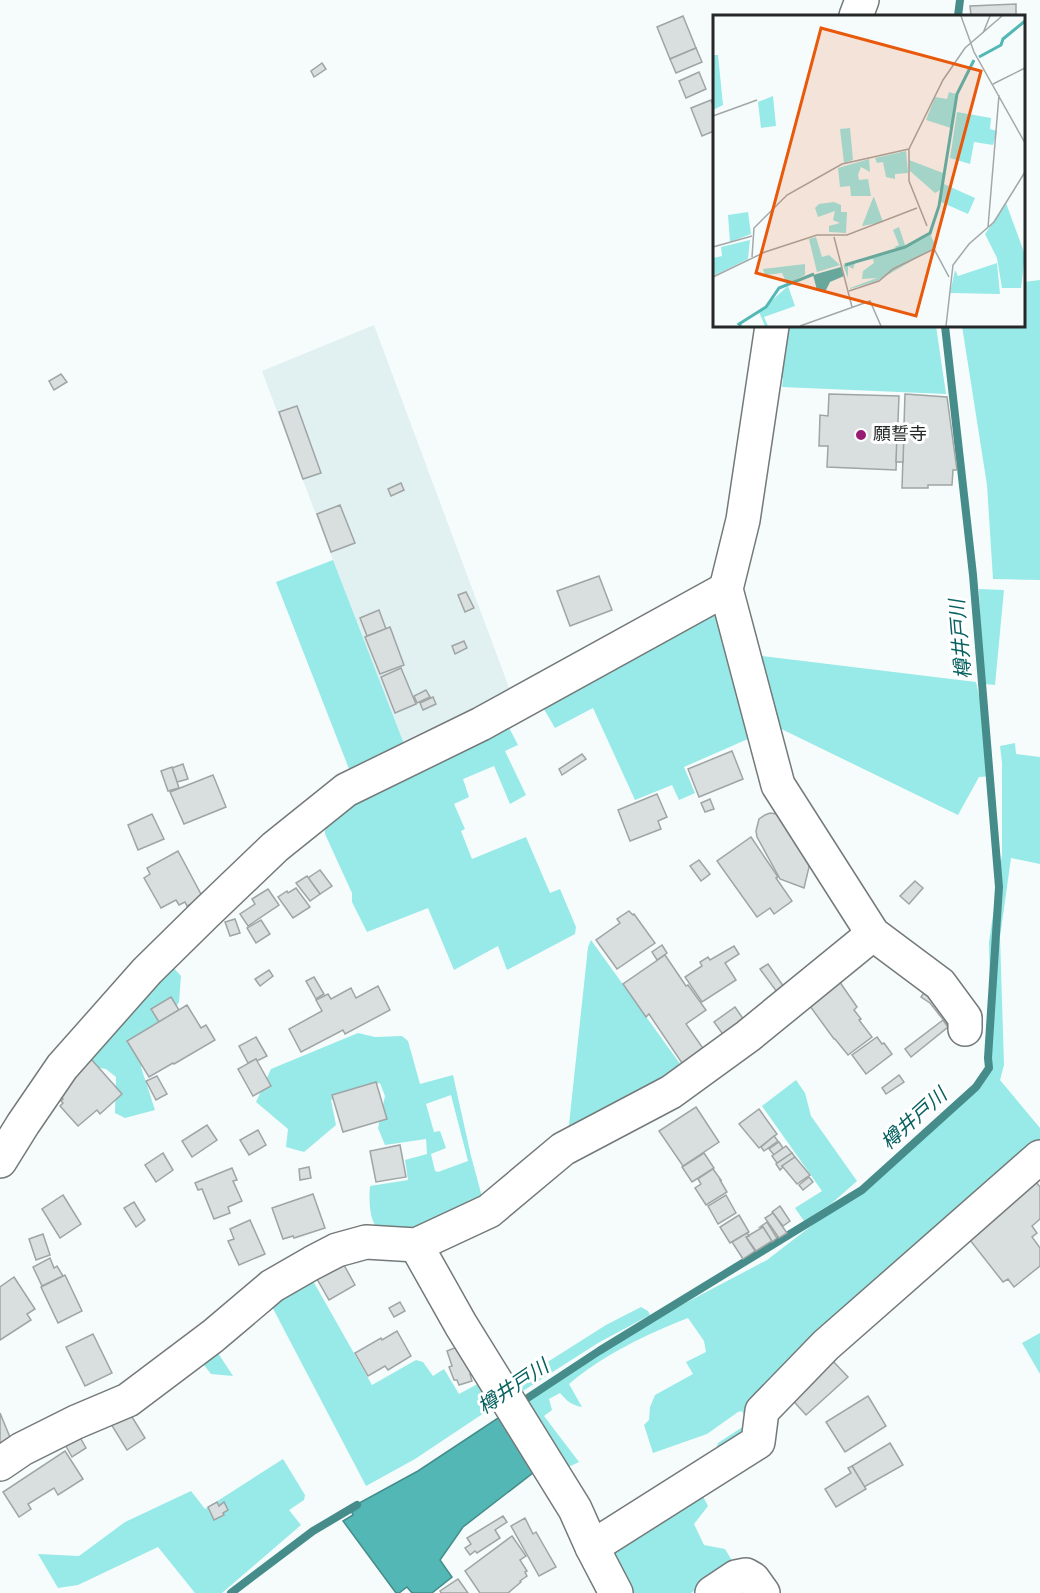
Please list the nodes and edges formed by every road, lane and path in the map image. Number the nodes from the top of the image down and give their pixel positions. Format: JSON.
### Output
{"nodes":[{"id":1,"x":862,"y":0,"type":"edge"},
{"id":2,"x":856,"y":15,"type":"edge"},
{"id":3,"x":771,"y":327,"type":"edge"},
{"id":4,"x":726,"y":589,"type":"junction"},
{"id":5,"x":873,"y":934,"type":"junction"},
{"id":6,"x":965,"y":1029,"type":"dead end"},
{"id":7,"x":1040,"y":1157,"type":"edge"},
{"id":8,"x":0,"y":1161,"type":"edge"},
{"id":9,"x":416,"y":1245,"type":"junction"},
{"id":10,"x":0,"y":1464,"type":"edge"},
{"id":11,"x":592,"y":1547,"type":"junction"},
{"id":12,"x":616,"y":1593,"type":"edge"},
{"id":13,"x":712,"y":1593,"type":"edge"},
{"id":14,"x":763,"y":1593,"type":"edge"}],
"edges":[{"from":1,"to":2,"type":"street"},
{"from":3,"to":4,"type":"street"},
{"from":4,"to":5,"type":"street"},
{"from":4,"to":8,"type":"street"},
{"from":5,"to":6,"type":"street"},
{"from":5,"to":9,"type":"street"},
{"from":7,"to":11,"type":"street"},
{"from":9,"to":10,"type":"street"},
{"from":9,"to":11,"type":"street"},
{"from":11,"to":12,"type":"street"},
{"from":13,"to":14,"type":"street"}]}
